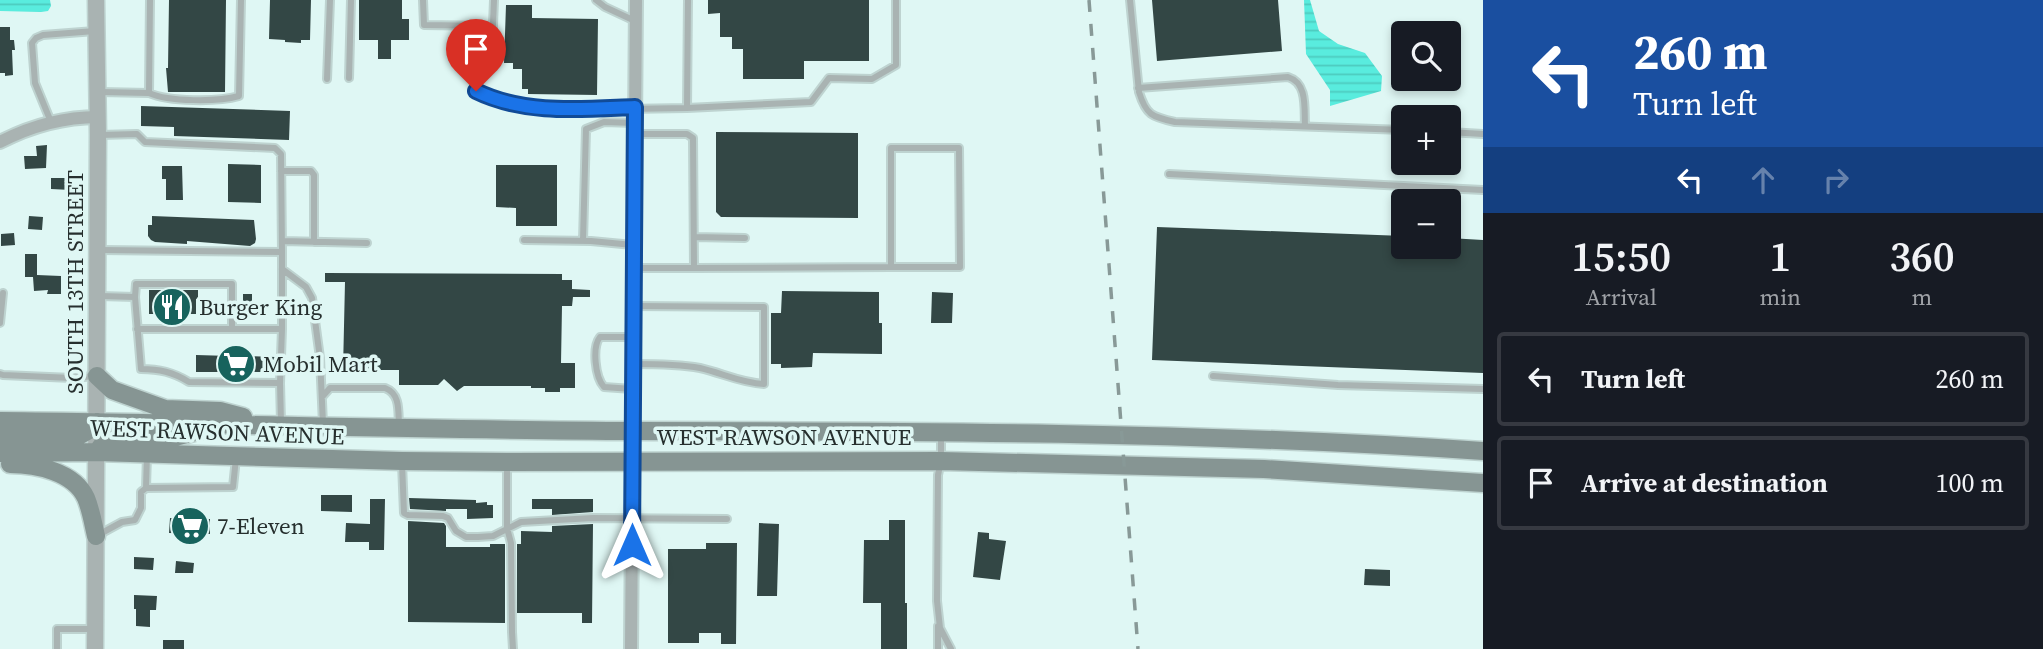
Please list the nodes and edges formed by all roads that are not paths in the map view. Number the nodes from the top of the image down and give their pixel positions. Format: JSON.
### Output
{"nodes":[{"id":1,"x":96,"y":0,"type":"edge"},
{"id":2,"x":150,"y":0,"type":"edge"},
{"id":3,"x":241,"y":0,"type":"edge"},
{"id":4,"x":330,"y":0,"type":"edge"},
{"id":5,"x":351,"y":0,"type":"edge"},
{"id":6,"x":423,"y":0,"type":"edge"},
{"id":7,"x":494,"y":0,"type":"edge"},
{"id":8,"x":596,"y":0,"type":"edge"},
{"id":9,"x":636,"y":0,"type":"edge"},
{"id":10,"x":688,"y":0,"type":"edge"},
{"id":11,"x":896,"y":0,"type":"edge"},
{"id":12,"x":1130,"y":0,"type":"edge"},
{"id":13,"x":636,"y":21,"type":"junction"},
{"id":14,"x":493,"y":26,"type":"junction"},
{"id":15,"x":97,"y":31,"type":"junction"},
{"id":16,"x":349,"y":78,"type":"dead end"},
{"id":17,"x":327,"y":79,"type":"dead end"},
{"id":18,"x":1138,"y":88,"type":"junction"},
{"id":19,"x":98,"y":92,"type":"junction"},
{"id":20,"x":149,"y":93,"type":"junction"},
{"id":21,"x":635,"y":107,"type":"junction"},
{"id":22,"x":687,"y":108,"type":"junction"},
{"id":23,"x":98,"y":117,"type":"junction"},
{"id":24,"x":51,"y":121,"type":"junction"},
{"id":25,"x":1305,"y":126,"type":"junction"},
{"id":26,"x":635,"y":129,"type":"junction"},
{"id":27,"x":1391,"y":129,"type":"edge"},
{"id":28,"x":1461,"y":132,"type":"edge"},
{"id":29,"x":98,"y":135,"type":"junction"},
{"id":30,"x":1483,"y":135,"type":"edge"},
{"id":31,"x":0,"y":142,"type":"edge"},
{"id":32,"x":281,"y":171,"type":"junction"},
{"id":33,"x":1169,"y":174,"type":"dead end"},
{"id":34,"x":1483,"y":190,"type":"edge"},
{"id":35,"x":694,"y":237,"type":"junction"},
{"id":36,"x":746,"y":237,"type":"dead end"},
{"id":37,"x":524,"y":240,"type":"dead end"},
{"id":38,"x":282,"y":241,"type":"junction"},
{"id":39,"x":583,"y":241,"type":"junction"},
{"id":40,"x":314,"y":242,"type":"junction"},
{"id":41,"x":368,"y":243,"type":"dead end"},
{"id":42,"x":633,"y":245,"type":"junction"},
{"id":43,"x":98,"y":250,"type":"junction"},
{"id":44,"x":282,"y":252,"type":"junction"},
{"id":45,"x":891,"y":267,"type":"junction"},
{"id":46,"x":633,"y":268,"type":"junction"},
{"id":47,"x":694,"y":268,"type":"junction"},
{"id":48,"x":282,"y":269,"type":"junction"},
{"id":49,"x":3,"y":293,"type":"dead end"},
{"id":50,"x":97,"y":296,"type":"junction"},
{"id":51,"x":135,"y":297,"type":"junction"},
{"id":52,"x":633,"y":306,"type":"junction"},
{"id":53,"x":0,"y":323,"type":"edge"},
{"id":54,"x":232,"y":328,"type":"junction"},
{"id":55,"x":137,"y":329,"type":"junction"},
{"id":56,"x":282,"y":330,"type":"junction"},
{"id":57,"x":633,"y":337,"type":"junction"},
{"id":58,"x":632,"y":364,"type":"junction"},
{"id":59,"x":0,"y":374,"type":"edge"},
{"id":60,"x":97,"y":376,"type":"junction"},
{"id":61,"x":1213,"y":376,"type":"dead end"},
{"id":62,"x":281,"y":383,"type":"junction"},
{"id":63,"x":632,"y":389,"type":"junction"},
{"id":64,"x":1483,"y":389,"type":"edge"},
{"id":65,"x":321,"y":398,"type":"junction"},
{"id":66,"x":0,"y":421,"type":"edge"},
{"id":67,"x":97,"y":422,"type":"junction"},
{"id":68,"x":219,"y":424,"type":"junction"},
{"id":69,"x":274,"y":425,"type":"junction"},
{"id":70,"x":323,"y":426,"type":"junction"},
{"id":71,"x":399,"y":428,"type":"junction"},
{"id":72,"x":632,"y":431,"type":"junction"},
{"id":73,"x":941,"y":431,"type":"junction"},
{"id":74,"x":0,"y":438,"type":"edge"},
{"id":75,"x":1483,"y":451,"type":"edge"},
{"id":76,"x":97,"y":452,"type":"junction"},
{"id":77,"x":0,"y":453,"type":"edge"},
{"id":78,"x":147,"y":454,"type":"junction"},
{"id":79,"x":236,"y":457,"type":"junction"},
{"id":80,"x":281,"y":458,"type":"junction"},
{"id":81,"x":400,"y":461,"type":"junction"},
{"id":82,"x":941,"y":461,"type":"junction"},
{"id":83,"x":507,"y":462,"type":"junction"},
{"id":84,"x":632,"y":463,"type":"junction"},
{"id":85,"x":0,"y":464,"type":"edge"},
{"id":86,"x":1483,"y":483,"type":"edge"},
{"id":87,"x":146,"y":488,"type":"junction"},
{"id":88,"x":632,"y":519,"type":"junction"},
{"id":89,"x":727,"y":519,"type":"dead end"},
{"id":90,"x":508,"y":528,"type":"junction"},
{"id":91,"x":96,"y":536,"type":"junction"},
{"id":92,"x":938,"y":616,"type":"junction"},
{"id":93,"x":95,"y":629,"type":"junction"},
{"id":94,"x":57,"y":649,"type":"edge"},
{"id":95,"x":95,"y":649,"type":"edge"},
{"id":96,"x":513,"y":649,"type":"edge"},
{"id":97,"x":631,"y":649,"type":"edge"},
{"id":98,"x":938,"y":649,"type":"edge"},
{"id":99,"x":951,"y":649,"type":"edge"}],
"edges":[{"from":1,"to":15,"type":"street","name":"SOUTH 13TH STREET"},
{"from":2,"to":20,"type":"lane"},
{"from":3,"to":20,"type":"lane"},
{"from":4,"to":17,"type":"lane"},
{"from":5,"to":16,"type":"lane"},
{"from":6,"to":14,"type":"lane"},
{"from":7,"to":14,"type":"lane"},
{"from":8,"to":13,"type":"lane"},
{"from":9,"to":13,"type":"street"},
{"from":10,"to":22,"type":"lane"},
{"from":11,"to":22,"type":"lane"},
{"from":12,"to":18,"type":"lane"},
{"from":13,"to":21,"type":"street"},
{"from":14,"to":21,"type":"lane"},
{"from":15,"to":19,"type":"street","name":"SOUTH 13TH STREET"},
{"from":15,"to":24,"type":"lane"},
{"from":18,"to":25,"type":"lane"},
{"from":18,"to":25,"type":"lane"},
{"from":19,"to":20,"type":"lane"},
{"from":19,"to":23,"type":"street","name":"SOUTH 13TH STREET"},
{"from":21,"to":22,"type":"lane"},
{"from":21,"to":26,"type":"street"},
{"from":23,"to":24,"type":"street"},
{"from":23,"to":29,"type":"street","name":"SOUTH 13TH STREET"},
{"from":24,"to":31,"type":"street"},
{"from":25,"to":27,"type":"lane"},
{"from":26,"to":35,"type":"lane"},
{"from":26,"to":39,"type":"lane"},
{"from":26,"to":42,"type":"street"},
{"from":28,"to":30,"type":"lane"},
{"from":29,"to":32,"type":"lane"},
{"from":29,"to":43,"type":"street","name":"SOUTH 13TH STREET"},
{"from":32,"to":38,"type":"lane"},
{"from":32,"to":40,"type":"lane"},
{"from":33,"to":34,"type":"lane"},
{"from":35,"to":36,"type":"lane"},
{"from":35,"to":47,"type":"lane"},
{"from":37,"to":39,"type":"lane"},
{"from":38,"to":40,"type":"lane"},
{"from":38,"to":44,"type":"lane"},
{"from":39,"to":42,"type":"lane"},
{"from":40,"to":41,"type":"lane"},
{"from":42,"to":46,"type":"street"},
{"from":43,"to":44,"type":"lane"},
{"from":43,"to":50,"type":"street","name":"SOUTH 13TH STREET"},
{"from":44,"to":48,"type":"lane"},
{"from":45,"to":45,"type":"lane"},
{"from":45,"to":47,"type":"lane"},
{"from":46,"to":47,"type":"lane"},
{"from":46,"to":52,"type":"street"},
{"from":48,"to":56,"type":"lane"},
{"from":48,"to":65,"type":"lane"},
{"from":49,"to":53,"type":"lane"},
{"from":50,"to":51,"type":"lane"},
{"from":50,"to":60,"type":"street","name":"SOUTH 13TH STREET"},
{"from":51,"to":54,"type":"lane"},
{"from":51,"to":55,"type":"lane"},
{"from":52,"to":57,"type":"street"},
{"from":52,"to":58,"type":"lane"},
{"from":54,"to":55,"type":"lane"},
{"from":54,"to":56,"type":"lane"},
{"from":55,"to":62,"type":"lane"},
{"from":56,"to":62,"type":"lane"},
{"from":57,"to":58,"type":"street"},
{"from":57,"to":63,"type":"lane"},
{"from":58,"to":63,"type":"street"},
{"from":59,"to":60,"type":"lane"},
{"from":60,"to":67,"type":"street","name":"SOUTH 13TH STREET"},
{"from":60,"to":69,"type":"main road"},
{"from":61,"to":64,"type":"lane"},
{"from":62,"to":69,"type":"lane"},
{"from":63,"to":72,"type":"street"},
{"from":65,"to":70,"type":"lane"},
{"from":65,"to":71,"type":"lane"},
{"from":66,"to":67,"type":"main road","name":"WEST RAWSON AVENUE"},
{"from":67,"to":68,"type":"main road","name":"WEST RAWSON AVENUE"},
{"from":67,"to":74,"type":"main road"},
{"from":67,"to":76,"type":"street","name":"SOUTH 13TH STREET"},
{"from":68,"to":69,"type":"main road","name":"WEST RAWSON AVENUE"},
{"from":68,"to":76,"type":"main road"},
{"from":69,"to":70,"type":"main road","name":"WEST RAWSON AVENUE"},
{"from":69,"to":80,"type":"main road"},
{"from":70,"to":71,"type":"main road","name":"WEST RAWSON AVENUE"},
{"from":71,"to":72,"type":"main road","name":"WEST RAWSON AVENUE"},
{"from":71,"to":81,"type":"main road"},
{"from":72,"to":73,"type":"main road","name":"WEST RAWSON AVENUE"},
{"from":72,"to":84,"type":"street"},
{"from":73,"to":75,"type":"main road","name":"WEST RAWSON AVENUE"},
{"from":73,"to":82,"type":"lane"},
{"from":76,"to":77,"type":"main road","name":"WEST RAWSON AVENUE"},
{"from":76,"to":78,"type":"main road","name":"WEST RAWSON AVENUE"},
{"from":76,"to":91,"type":"street","name":"SOUTH 13TH STREET"},
{"from":78,"to":79,"type":"main road","name":"WEST RAWSON AVENUE"},
{"from":78,"to":87,"type":"lane"},
{"from":79,"to":80,"type":"main road","name":"WEST RAWSON AVENUE"},
{"from":79,"to":87,"type":"lane"},
{"from":80,"to":81,"type":"main road","name":"WEST RAWSON AVENUE"},
{"from":81,"to":83,"type":"main road","name":"WEST RAWSON AVENUE"},
{"from":81,"to":90,"type":"lane"},
{"from":82,"to":84,"type":"main road","name":"WEST RAWSON AVENUE"},
{"from":82,"to":86,"type":"main road","name":"WEST RAWSON AVENUE"},
{"from":82,"to":92,"type":"lane"},
{"from":83,"to":84,"type":"main road","name":"WEST RAWSON AVENUE"},
{"from":83,"to":90,"type":"lane"},
{"from":84,"to":88,"type":"street"},
{"from":85,"to":91,"type":"main road"},
{"from":87,"to":91,"type":"lane"},
{"from":88,"to":89,"type":"lane"},
{"from":88,"to":90,"type":"lane"},
{"from":88,"to":97,"type":"street"},
{"from":90,"to":96,"type":"lane"},
{"from":91,"to":93,"type":"street","name":"SOUTH 13TH STREET"},
{"from":92,"to":98,"type":"lane"},
{"from":92,"to":99,"type":"lane"},
{"from":93,"to":94,"type":"lane"},
{"from":93,"to":95,"type":"street","name":"SOUTH 13TH STREET"}]}
